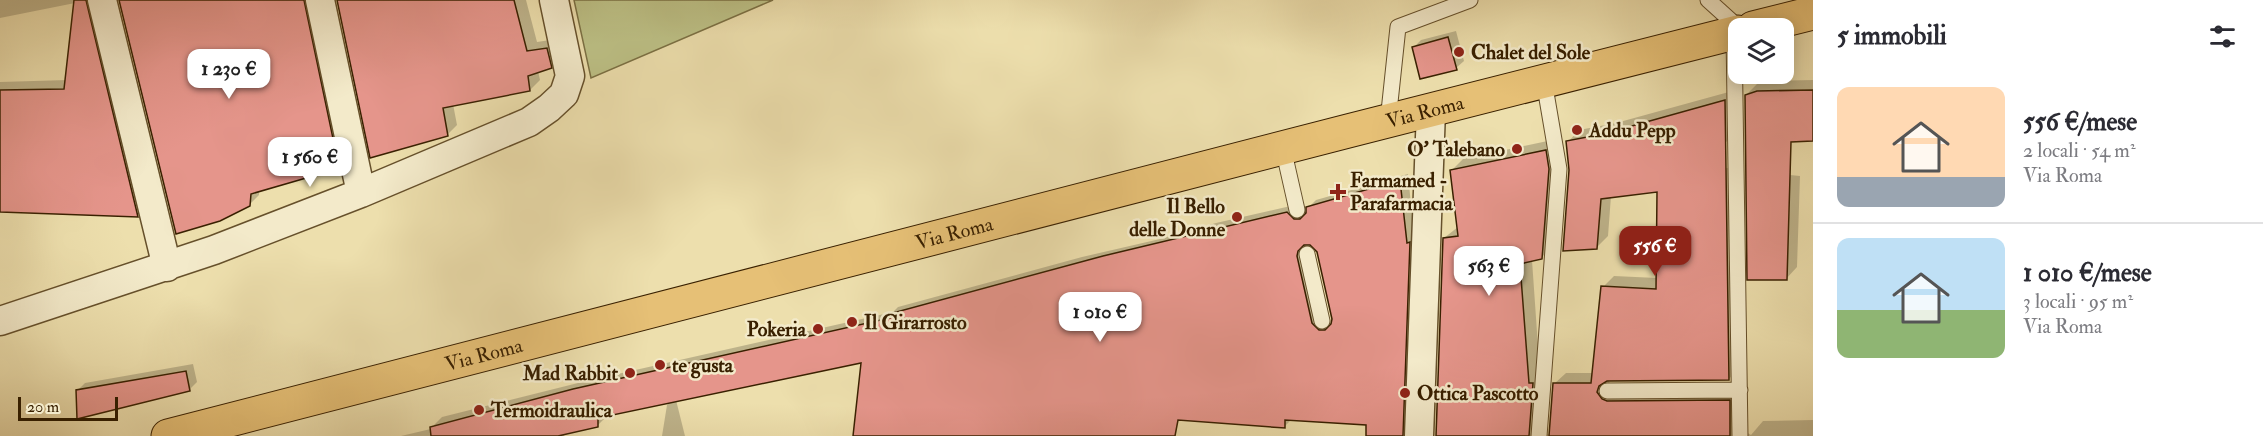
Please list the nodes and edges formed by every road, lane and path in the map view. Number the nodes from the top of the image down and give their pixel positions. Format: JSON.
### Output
{"nodes":[{"id":1,"x":102,"y":0,"type":"edge"},
{"id":2,"x":320,"y":0,"type":"edge"},
{"id":3,"x":554,"y":0,"type":"edge"},
{"id":4,"x":1470,"y":0,"type":"edge"},
{"id":5,"x":1708,"y":0,"type":"edge"},
{"id":6,"x":1813,"y":13,"type":"edge"},
{"id":7,"x":1793,"y":18,"type":"edge"},
{"id":8,"x":1728,"y":19,"type":"edge"},
{"id":9,"x":1728,"y":34,"type":"edge"},
{"id":10,"x":1544,"y":81,"type":"junction"},
{"id":11,"x":1741,"y":84,"type":"edge"},
{"id":12,"x":1431,"y":110,"type":"junction"},
{"id":13,"x":1388,"y":121,"type":"junction"},
{"id":14,"x":1283,"y":148,"type":"junction"},
{"id":15,"x":361,"y":193,"type":"junction"},
{"id":16,"x":1297,"y":210,"type":"dead end"},
{"id":17,"x":1307,"y":254,"type":"dead end"},
{"id":18,"x":166,"y":267,"type":"junction"},
{"id":19,"x":0,"y":321,"type":"edge"},
{"id":20,"x":1322,"y":321,"type":"dead end"},
{"id":21,"x":1740,"y":390,"type":"junction"},
{"id":22,"x":1607,"y":391,"type":"dead end"},
{"id":23,"x":168,"y":436,"type":"edge"},
{"id":24,"x":1419,"y":436,"type":"edge"},
{"id":25,"x":1539,"y":436,"type":"edge"},
{"id":26,"x":1740,"y":436,"type":"edge"}],
"edges":[{"from":1,"to":18,"type":"street"},
{"from":2,"to":15,"type":"street"},
{"from":3,"to":15,"type":"street"},
{"from":4,"to":13,"type":"lane"},
{"from":5,"to":8,"type":"lane"},
{"from":6,"to":7,"type":"main road","name":"Via Roma"},
{"from":9,"to":10,"type":"main road","name":"Via Roma"},
{"from":10,"to":12,"type":"main road","name":"Via Roma"},
{"from":10,"to":25,"type":"lane"},
{"from":11,"to":21,"type":"lane"},
{"from":12,"to":13,"type":"main road","name":"Via Roma"},
{"from":12,"to":24,"type":"street"},
{"from":13,"to":14,"type":"main road","name":"Via Roma"},
{"from":14,"to":16,"type":"lane"},
{"from":14,"to":23,"type":"main road","name":"Via Roma"},
{"from":15,"to":18,"type":"street"},
{"from":17,"to":20,"type":"lane"},
{"from":18,"to":19,"type":"street"},
{"from":21,"to":22,"type":"lane"},
{"from":21,"to":26,"type":"lane"}]}
